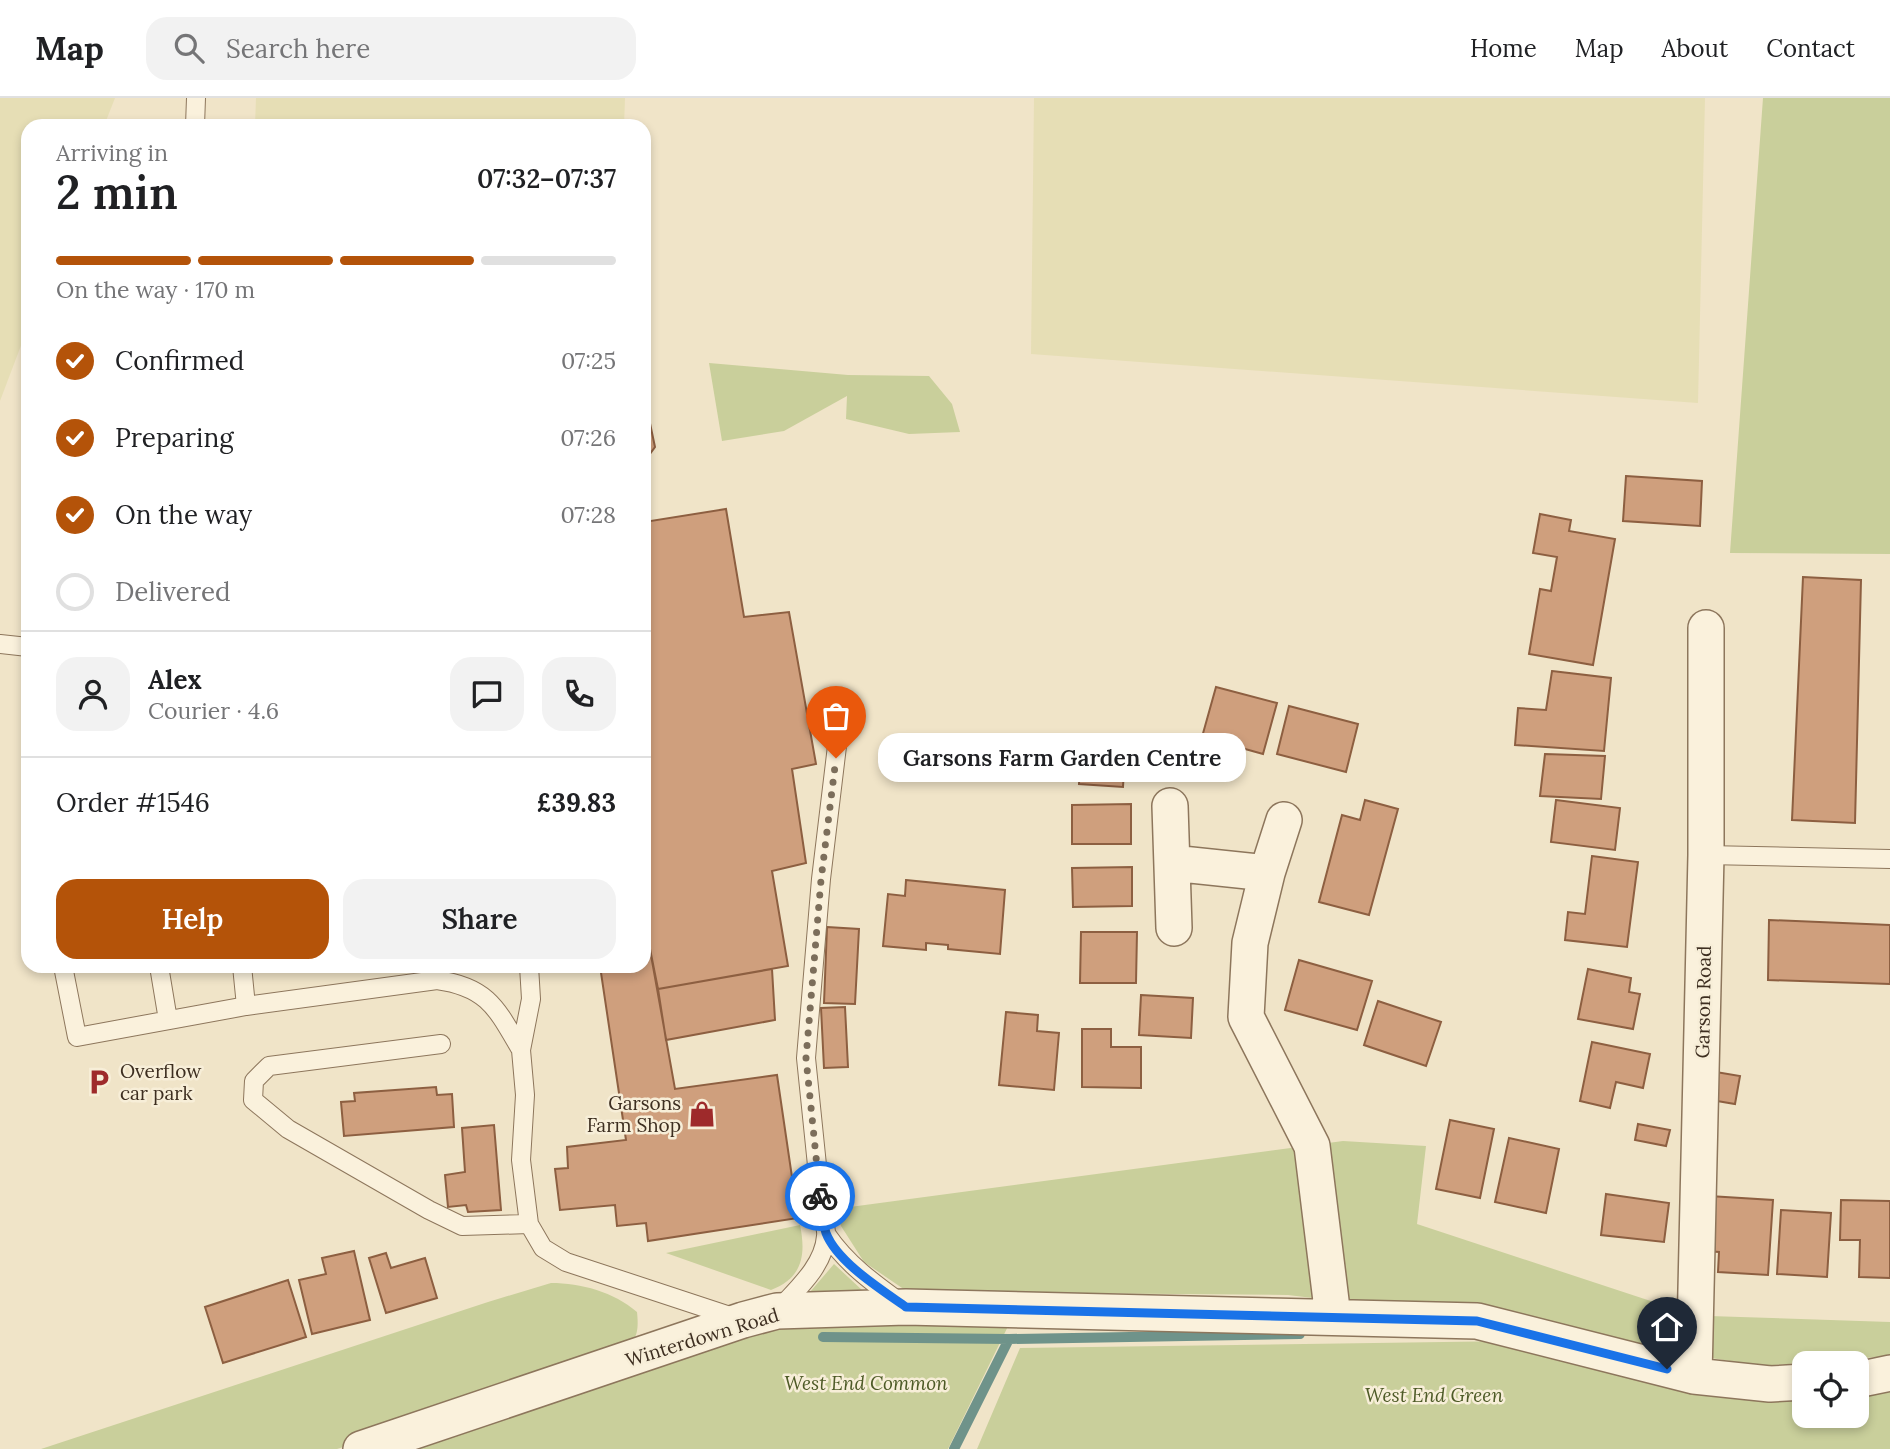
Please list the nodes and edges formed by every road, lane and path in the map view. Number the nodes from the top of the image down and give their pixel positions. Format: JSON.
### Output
{"nodes":[{"id":1,"x":196,"y":98,"type":"edge"},
{"id":2,"x":195,"y":119,"type":"edge"},
{"id":3,"x":1706,"y":628,"type":"dead end"},
{"id":4,"x":0,"y":645,"type":"edge"},
{"id":5,"x":21,"y":646,"type":"edge"},
{"id":6,"x":841,"y":713,"type":"dead end"},
{"id":7,"x":1170,"y":806,"type":"dead end"},
{"id":8,"x":1284,"y":820,"type":"dead end"},
{"id":9,"x":1706,"y":856,"type":"junction"},
{"id":10,"x":1890,"y":859,"type":"edge"},
{"id":11,"x":1172,"y":863,"type":"junction"},
{"id":12,"x":1267,"y":873,"type":"junction"},
{"id":13,"x":1174,"y":928,"type":"dead end"},
{"id":14,"x":64,"y":973,"type":"edge"},
{"id":15,"x":160,"y":973,"type":"edge"},
{"id":16,"x":243,"y":973,"type":"edge"},
{"id":17,"x":529,"y":973,"type":"edge"},
{"id":18,"x":246,"y":1006,"type":"junction"},
{"id":19,"x":168,"y":1020,"type":"junction"},
{"id":20,"x":441,"y":1044,"type":"dead end"},
{"id":21,"x":521,"y":1050,"type":"junction"},
{"id":22,"x":529,"y":1224,"type":"junction"},
{"id":23,"x":827,"y":1235,"type":"junction"},
{"id":24,"x":906,"y":1307,"type":"junction"},
{"id":25,"x":777,"y":1311,"type":"junction"},
{"id":26,"x":1333,"y":1317,"type":"junction"},
{"id":27,"x":743,"y":1320,"type":"junction"},
{"id":28,"x":1890,"y":1373,"type":"edge"},
{"id":29,"x":1694,"y":1376,"type":"junction"},
{"id":30,"x":1869,"y":1377,"type":"edge"},
{"id":31,"x":1792,"y":1383,"type":"edge"},
{"id":32,"x":361,"y":1449,"type":"edge"}],
"edges":[{"from":1,"to":2,"type":"lane"},
{"from":3,"to":9,"type":"street","name":"Garson Road"},
{"from":4,"to":5,"type":"lane"},
{"from":6,"to":23,"type":"lane"},
{"from":7,"to":11,"type":"street"},
{"from":8,"to":12,"type":"street"},
{"from":9,"to":10,"type":"lane"},
{"from":9,"to":29,"type":"street","name":"Garson Road"},
{"from":11,"to":12,"type":"street"},
{"from":11,"to":13,"type":"street"},
{"from":12,"to":26,"type":"street"},
{"from":14,"to":19,"type":"lane"},
{"from":15,"to":19,"type":"lane"},
{"from":16,"to":18,"type":"lane"},
{"from":17,"to":21,"type":"lane"},
{"from":18,"to":19,"type":"lane"},
{"from":18,"to":21,"type":"lane"},
{"from":20,"to":22,"type":"lane"},
{"from":21,"to":22,"type":"lane"},
{"from":22,"to":27,"type":"lane"},
{"from":23,"to":24,"type":"lane"},
{"from":23,"to":25,"type":"lane"},
{"from":24,"to":25,"type":"street","name":"Winterdown Road"},
{"from":24,"to":26,"type":"street","name":"Winterdown Road"},
{"from":25,"to":27,"type":"street","name":"Winterdown Road"},
{"from":26,"to":29,"type":"street","name":"Winterdown Road"},
{"from":27,"to":32,"type":"street","name":"Winterdown Road"},
{"from":28,"to":30,"type":"street"},
{"from":29,"to":31,"type":"street","name":"Winterdown Road"}]}
